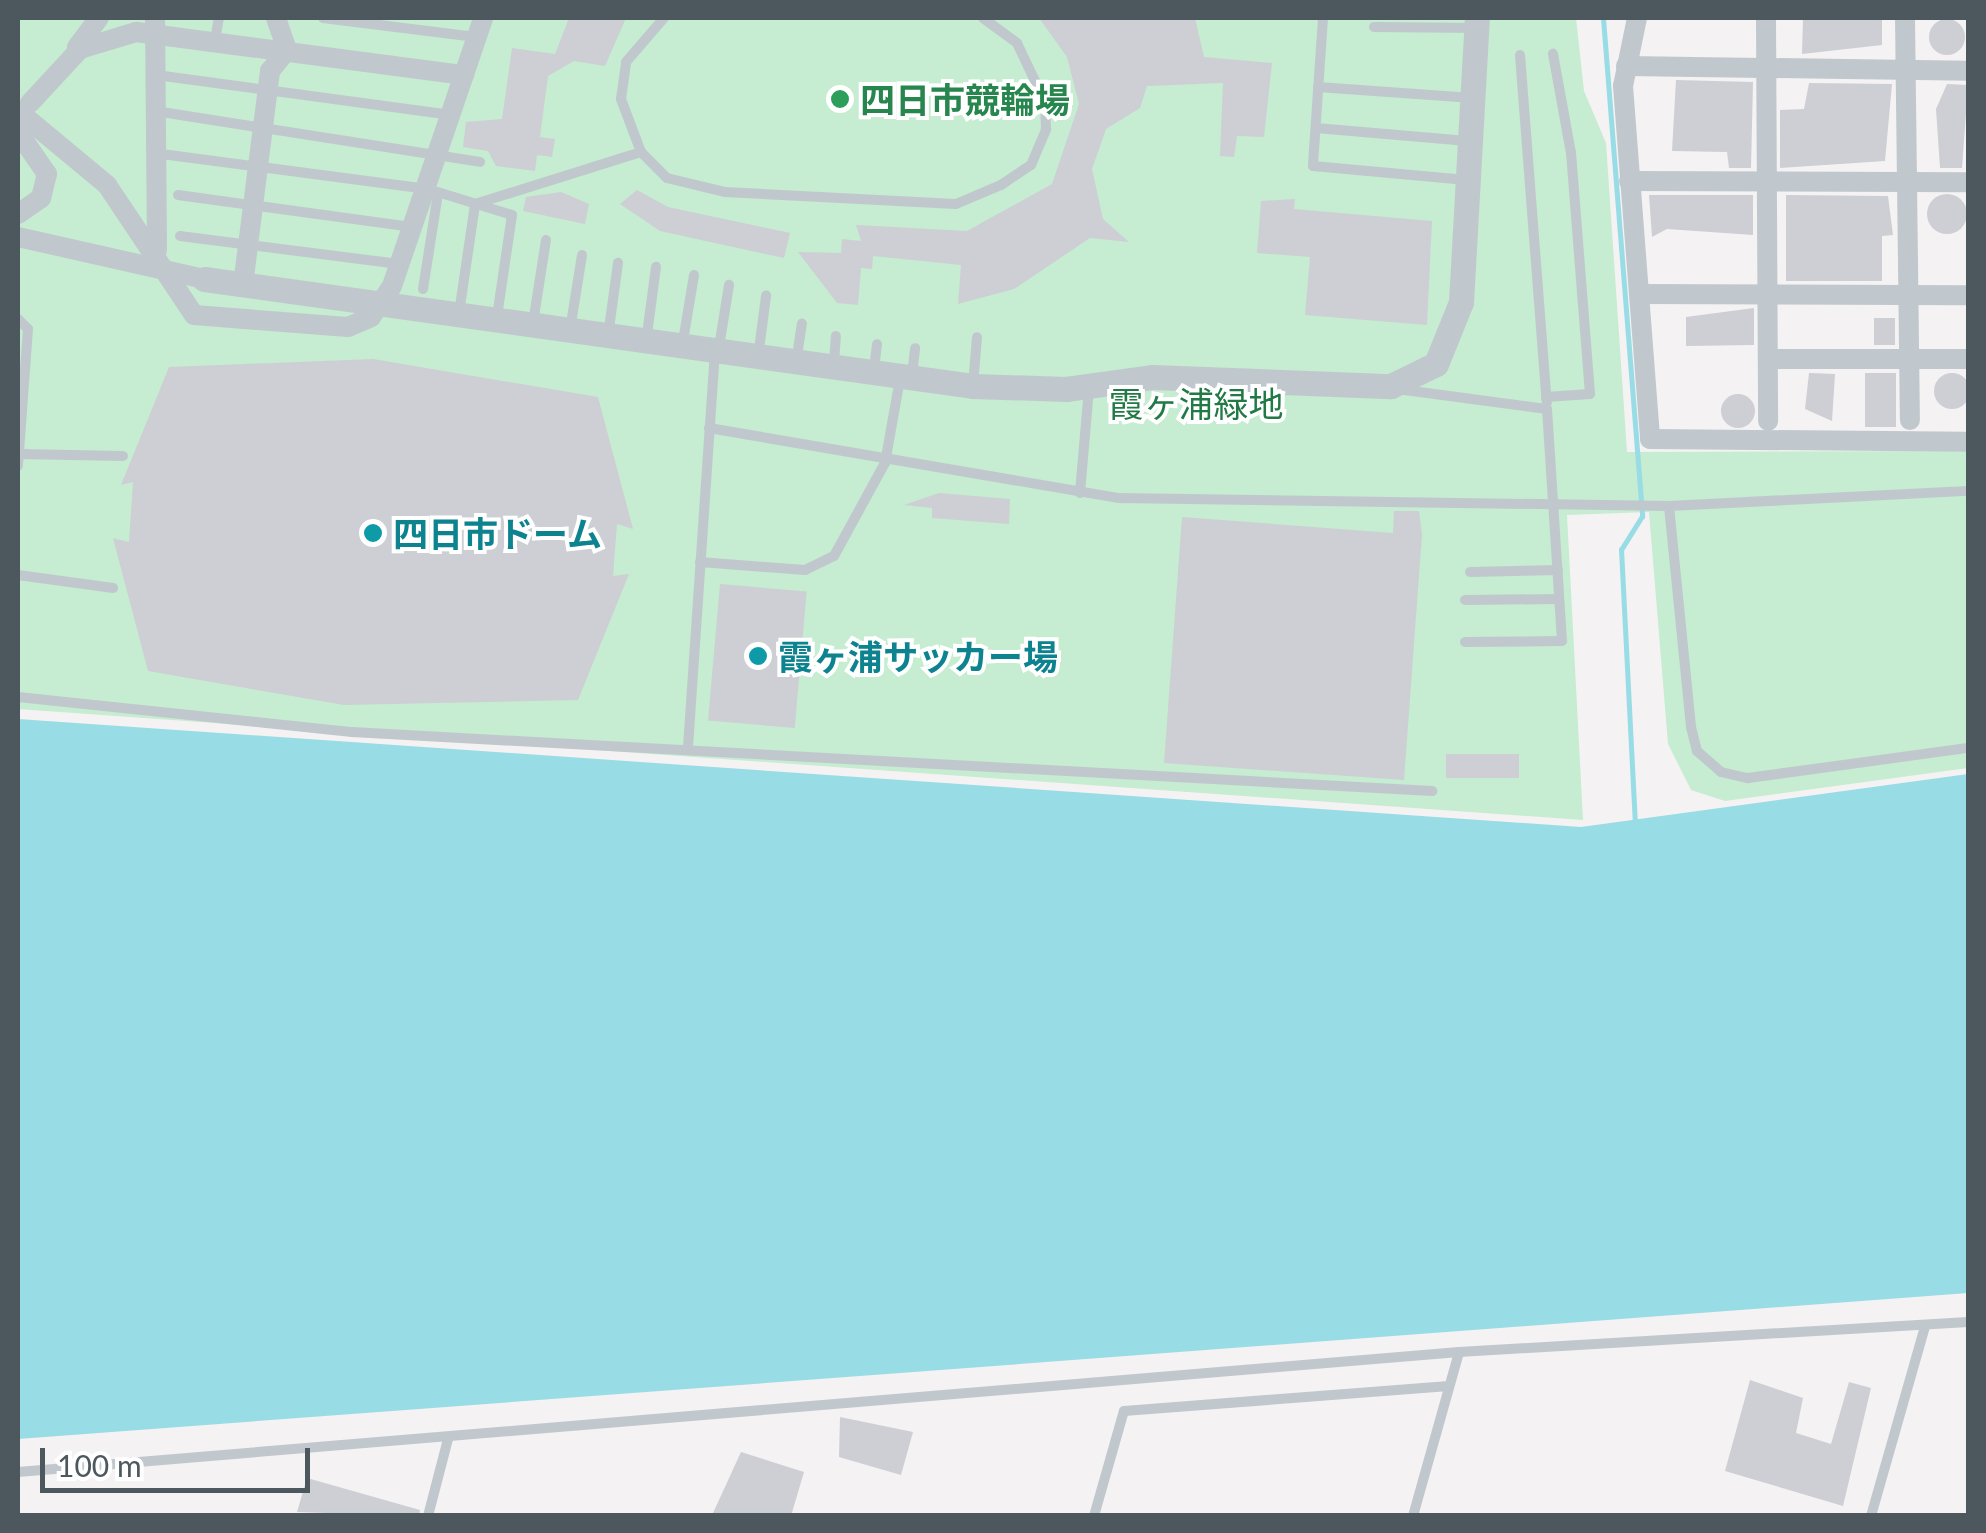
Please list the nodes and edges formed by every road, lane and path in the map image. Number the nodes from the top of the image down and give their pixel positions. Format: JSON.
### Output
{"nodes":[{"id":1,"x":99,"y":18,"type":"edge"},
{"id":2,"x":219,"y":18,"type":"edge"},
{"id":3,"x":276,"y":18,"type":"edge"},
{"id":4,"x":323,"y":18,"type":"edge"},
{"id":5,"x":664,"y":18,"type":"edge"},
{"id":6,"x":983,"y":18,"type":"edge"},
{"id":7,"x":1322,"y":18,"type":"edge"},
{"id":8,"x":1637,"y":18,"type":"edge"},
{"id":9,"x":1766,"y":18,"type":"edge"},
{"id":10,"x":1905,"y":18,"type":"edge"},
{"id":11,"x":1477,"y":23,"type":"edge"},
{"id":12,"x":155,"y":25,"type":"edge"},
{"id":13,"x":480,"y":27,"type":"edge"},
{"id":14,"x":1374,"y":27,"type":"dead end"},
{"id":15,"x":215,"y":40,"type":"junction"},
{"id":16,"x":287,"y":50,"type":"junction"},
{"id":17,"x":1554,"y":54,"type":"dead end"},
{"id":18,"x":1520,"y":55,"type":"dead end"},
{"id":19,"x":67,"y":61,"type":"junction"},
{"id":20,"x":1626,"y":66,"type":"junction"},
{"id":21,"x":1766,"y":68,"type":"junction"},
{"id":22,"x":1905,"y":71,"type":"junction"},
{"id":23,"x":1968,"y":71,"type":"edge"},
{"id":24,"x":156,"y":74,"type":"junction"},
{"id":25,"x":464,"y":75,"type":"junction"},
{"id":26,"x":1318,"y":87,"type":"junction"},
{"id":27,"x":268,"y":88,"type":"junction"},
{"id":28,"x":1474,"y":98,"type":"junction"},
{"id":29,"x":24,"y":107,"type":"edge"},
{"id":30,"x":155,"y":111,"type":"junction"},
{"id":31,"x":452,"y":115,"type":"junction"},
{"id":32,"x":264,"y":127,"type":"junction"},
{"id":33,"x":1316,"y":128,"type":"junction"},
{"id":34,"x":18,"y":132,"type":"edge"},
{"id":35,"x":1473,"y":141,"type":"junction"},
{"id":36,"x":440,"y":152,"type":"junction"},
{"id":37,"x":641,"y":152,"type":"junction"},
{"id":38,"x":154,"y":153,"type":"junction"},
{"id":39,"x":480,"y":162,"type":"dead end"},
{"id":40,"x":259,"y":166,"type":"junction"},
{"id":41,"x":1472,"y":180,"type":"junction"},
{"id":42,"x":1629,"y":181,"type":"junction"},
{"id":43,"x":1767,"y":182,"type":"junction"},
{"id":44,"x":1906,"y":182,"type":"junction"},
{"id":45,"x":1968,"y":182,"type":"edge"},
{"id":46,"x":433,"y":191,"type":"junction"},
{"id":47,"x":178,"y":195,"type":"dead end"},
{"id":48,"x":254,"y":204,"type":"junction"},
{"id":49,"x":476,"y":204,"type":"junction"},
{"id":50,"x":18,"y":214,"type":"edge"},
{"id":51,"x":414,"y":227,"type":"junction"},
{"id":52,"x":180,"y":236,"type":"dead end"},
{"id":53,"x":18,"y":237,"type":"edge"},
{"id":54,"x":546,"y":240,"type":"dead end"},
{"id":55,"x":249,"y":244,"type":"junction"},
{"id":56,"x":582,"y":255,"type":"dead end"},
{"id":57,"x":400,"y":264,"type":"junction"},
{"id":58,"x":618,"y":264,"type":"dead end"},
{"id":59,"x":656,"y":267,"type":"dead end"},
{"id":60,"x":161,"y":272,"type":"junction"},
{"id":61,"x":694,"y":275,"type":"dead end"},
{"id":62,"x":204,"y":279,"type":"joint"},
{"id":63,"x":243,"y":285,"type":"junction"},
{"id":64,"x":729,"y":285,"type":"dead end"},
{"id":65,"x":423,"y":288,"type":"dead end"},
{"id":66,"x":1638,"y":294,"type":"junction"},
{"id":67,"x":1768,"y":294,"type":"junction"},
{"id":68,"x":1908,"y":294,"type":"junction"},
{"id":69,"x":1968,"y":295,"type":"edge"},
{"id":70,"x":766,"y":296,"type":"dead end"},
{"id":71,"x":385,"y":302,"type":"junction"},
{"id":72,"x":459,"y":313,"type":"junction"},
{"id":73,"x":497,"y":318,"type":"junction"},
{"id":74,"x":18,"y":319,"type":"edge"},
{"id":75,"x":533,"y":324,"type":"junction"},
{"id":76,"x":802,"y":324,"type":"dead end"},
{"id":77,"x":570,"y":331,"type":"junction"},
{"id":78,"x":836,"y":336,"type":"dead end"},
{"id":79,"x":608,"y":337,"type":"junction"},
{"id":80,"x":977,"y":337,"type":"dead end"},
{"id":81,"x":646,"y":343,"type":"junction"},
{"id":82,"x":876,"y":344,"type":"dead end"},
{"id":83,"x":682,"y":348,"type":"junction"},
{"id":84,"x":915,"y":348,"type":"dead end"},
{"id":85,"x":717,"y":353,"type":"junction"},
{"id":86,"x":758,"y":358,"type":"junction"},
{"id":87,"x":1769,"y":359,"type":"junction"},
{"id":88,"x":1909,"y":359,"type":"junction"},
{"id":89,"x":1968,"y":360,"type":"edge"},
{"id":90,"x":796,"y":364,"type":"junction"},
{"id":91,"x":833,"y":370,"type":"junction"},
{"id":92,"x":895,"y":378,"type":"junction"},
{"id":93,"x":973,"y":386,"type":"junction"},
{"id":94,"x":1089,"y":386,"type":"junction"},
{"id":95,"x":1376,"y":386,"type":"junction"},
{"id":96,"x":1546,"y":397,"type":"junction"},
{"id":97,"x":1548,"y":410,"type":"junction"},
{"id":98,"x":1910,"y":420,"type":"dead end"},
{"id":99,"x":1768,"y":421,"type":"dead end"},
{"id":100,"x":709,"y":428,"type":"junction"},
{"id":101,"x":1968,"y":442,"type":"edge"},
{"id":102,"x":18,"y":454,"type":"edge"},
{"id":103,"x":122,"y":456,"type":"dead end"},
{"id":104,"x":885,"y":464,"type":"junction"},
{"id":105,"x":18,"y":466,"type":"edge"},
{"id":106,"x":1968,"y":491,"type":"edge"},
{"id":107,"x":1080,"y":493,"type":"junction"},
{"id":108,"x":1558,"y":503,"type":"junction"},
{"id":109,"x":1669,"y":506,"type":"junction"},
{"id":110,"x":700,"y":562,"type":"junction"},
{"id":111,"x":1558,"y":570,"type":"junction"},
{"id":112,"x":1470,"y":572,"type":"dead end"},
{"id":113,"x":18,"y":575,"type":"edge"},
{"id":114,"x":113,"y":588,"type":"dead end"},
{"id":115,"x":1559,"y":599,"type":"junction"},
{"id":116,"x":1465,"y":600,"type":"dead end"},
{"id":117,"x":1465,"y":642,"type":"dead end"},
{"id":118,"x":18,"y":697,"type":"edge"},
{"id":119,"x":688,"y":747,"type":"junction"},
{"id":120,"x":1968,"y":748,"type":"edge"},
{"id":121,"x":1432,"y":792,"type":"dead end"},
{"id":122,"x":1968,"y":1322,"type":"edge"},
{"id":123,"x":1925,"y":1327,"type":"junction"},
{"id":124,"x":1459,"y":1352,"type":"junction"},
{"id":125,"x":1449,"y":1386,"type":"junction"},
{"id":126,"x":448,"y":1439,"type":"junction"},
{"id":127,"x":18,"y":1472,"type":"edge"},
{"id":128,"x":428,"y":1516,"type":"edge"},
{"id":129,"x":1094,"y":1516,"type":"edge"},
{"id":130,"x":1413,"y":1516,"type":"edge"},
{"id":131,"x":1872,"y":1516,"type":"edge"}],
"edges":[{"from":1,"to":19,"type":"street"},
{"from":2,"to":15,"type":"lane"},
{"from":3,"to":16,"type":"street"},
{"from":4,"to":13,"type":"lane"},
{"from":5,"to":37,"type":"lane"},
{"from":6,"to":37,"type":"lane"},
{"from":7,"to":26,"type":"lane"},
{"from":8,"to":20,"type":"street"},
{"from":9,"to":21,"type":"street"},
{"from":10,"to":22,"type":"street"},
{"from":11,"to":14,"type":"lane"},
{"from":11,"to":28,"type":"street"},
{"from":12,"to":15,"type":"street"},
{"from":12,"to":19,"type":"street"},
{"from":12,"to":24,"type":"street"},
{"from":13,"to":25,"type":"street"},
{"from":15,"to":16,"type":"street"},
{"from":16,"to":25,"type":"street"},
{"from":16,"to":27,"type":"street"},
{"from":17,"to":96,"type":"lane"},
{"from":18,"to":96,"type":"lane"},
{"from":19,"to":29,"type":"street"},
{"from":20,"to":21,"type":"street"},
{"from":20,"to":42,"type":"street"},
{"from":21,"to":22,"type":"street"},
{"from":21,"to":43,"type":"street"},
{"from":22,"to":23,"type":"street"},
{"from":22,"to":44,"type":"street"},
{"from":24,"to":27,"type":"lane"},
{"from":24,"to":30,"type":"street"},
{"from":25,"to":31,"type":"street"},
{"from":26,"to":28,"type":"lane"},
{"from":26,"to":33,"type":"lane"},
{"from":27,"to":31,"type":"lane"},
{"from":27,"to":32,"type":"street"},
{"from":28,"to":35,"type":"street"},
{"from":29,"to":60,"type":"street"},
{"from":30,"to":32,"type":"lane"},
{"from":30,"to":38,"type":"street"},
{"from":31,"to":36,"type":"street"},
{"from":32,"to":36,"type":"lane"},
{"from":32,"to":40,"type":"street"},
{"from":33,"to":35,"type":"lane"},
{"from":33,"to":41,"type":"lane"},
{"from":34,"to":50,"type":"street"},
{"from":35,"to":41,"type":"street"},
{"from":36,"to":39,"type":"lane"},
{"from":36,"to":46,"type":"street"},
{"from":37,"to":49,"type":"lane"},
{"from":38,"to":40,"type":"lane"},
{"from":38,"to":60,"type":"street"},
{"from":40,"to":46,"type":"lane"},
{"from":40,"to":48,"type":"street"},
{"from":41,"to":95,"type":"street"},
{"from":42,"to":43,"type":"street"},
{"from":42,"to":66,"type":"street"},
{"from":43,"to":44,"type":"street"},
{"from":43,"to":67,"type":"street"},
{"from":44,"to":45,"type":"street"},
{"from":44,"to":68,"type":"street"},
{"from":46,"to":49,"type":"lane"},
{"from":46,"to":51,"type":"street"},
{"from":46,"to":65,"type":"lane"},
{"from":47,"to":48,"type":"lane"},
{"from":48,"to":51,"type":"lane"},
{"from":48,"to":55,"type":"street"},
{"from":49,"to":72,"type":"lane"},
{"from":49,"to":73,"type":"lane"},
{"from":51,"to":57,"type":"street"},
{"from":52,"to":55,"type":"lane"},
{"from":53,"to":60,"type":"street"},
{"from":54,"to":75,"type":"lane"},
{"from":55,"to":57,"type":"lane"},
{"from":55,"to":63,"type":"street"},
{"from":56,"to":77,"type":"lane"},
{"from":57,"to":71,"type":"street"},
{"from":58,"to":79,"type":"lane"},
{"from":59,"to":81,"type":"lane"},
{"from":60,"to":62,"type":"street"},
{"from":60,"to":71,"type":"street"},
{"from":61,"to":83,"type":"lane"},
{"from":62,"to":63,"type":"street"},
{"from":63,"to":71,"type":"street"},
{"from":64,"to":85,"type":"lane"},
{"from":66,"to":67,"type":"street"},
{"from":66,"to":101,"type":"street"},
{"from":67,"to":68,"type":"street"},
{"from":67,"to":87,"type":"street"},
{"from":68,"to":69,"type":"street"},
{"from":68,"to":88,"type":"street"},
{"from":70,"to":86,"type":"lane"},
{"from":71,"to":72,"type":"street"},
{"from":72,"to":73,"type":"street"},
{"from":73,"to":75,"type":"street"},
{"from":74,"to":102,"type":"lane"},
{"from":75,"to":77,"type":"street"},
{"from":76,"to":90,"type":"lane"},
{"from":77,"to":79,"type":"street"},
{"from":78,"to":91,"type":"lane"},
{"from":79,"to":81,"type":"street"},
{"from":80,"to":93,"type":"lane"},
{"from":81,"to":83,"type":"street"},
{"from":82,"to":92,"type":"lane"},
{"from":83,"to":85,"type":"street"},
{"from":84,"to":92,"type":"lane"},
{"from":85,"to":86,"type":"street"},
{"from":85,"to":100,"type":"lane"},
{"from":86,"to":90,"type":"street"},
{"from":87,"to":88,"type":"street"},
{"from":87,"to":99,"type":"street"},
{"from":88,"to":89,"type":"street"},
{"from":88,"to":98,"type":"street"},
{"from":90,"to":91,"type":"street"},
{"from":91,"to":92,"type":"street"},
{"from":92,"to":93,"type":"street"},
{"from":92,"to":104,"type":"lane"},
{"from":93,"to":94,"type":"street"},
{"from":94,"to":95,"type":"street"},
{"from":94,"to":107,"type":"lane"},
{"from":95,"to":97,"type":"lane"},
{"from":96,"to":97,"type":"lane"},
{"from":97,"to":108,"type":"lane"},
{"from":100,"to":104,"type":"lane"},
{"from":100,"to":110,"type":"lane"},
{"from":102,"to":103,"type":"lane"},
{"from":102,"to":105,"type":"lane"},
{"from":104,"to":107,"type":"lane"},
{"from":104,"to":110,"type":"lane"},
{"from":106,"to":109,"type":"lane"},
{"from":107,"to":108,"type":"lane"},
{"from":108,"to":109,"type":"lane"},
{"from":108,"to":111,"type":"lane"},
{"from":109,"to":120,"type":"lane"},
{"from":110,"to":119,"type":"lane"},
{"from":111,"to":112,"type":"lane"},
{"from":111,"to":115,"type":"lane"},
{"from":113,"to":114,"type":"lane"},
{"from":115,"to":116,"type":"lane"},
{"from":115,"to":117,"type":"lane"},
{"from":118,"to":119,"type":"lane"},
{"from":119,"to":121,"type":"lane"},
{"from":122,"to":123,"type":"lane"},
{"from":123,"to":124,"type":"lane"},
{"from":123,"to":131,"type":"lane"},
{"from":124,"to":125,"type":"lane"},
{"from":124,"to":126,"type":"lane"},
{"from":125,"to":129,"type":"lane"},
{"from":125,"to":130,"type":"lane"},
{"from":126,"to":127,"type":"lane"},
{"from":126,"to":128,"type":"lane"}]}
